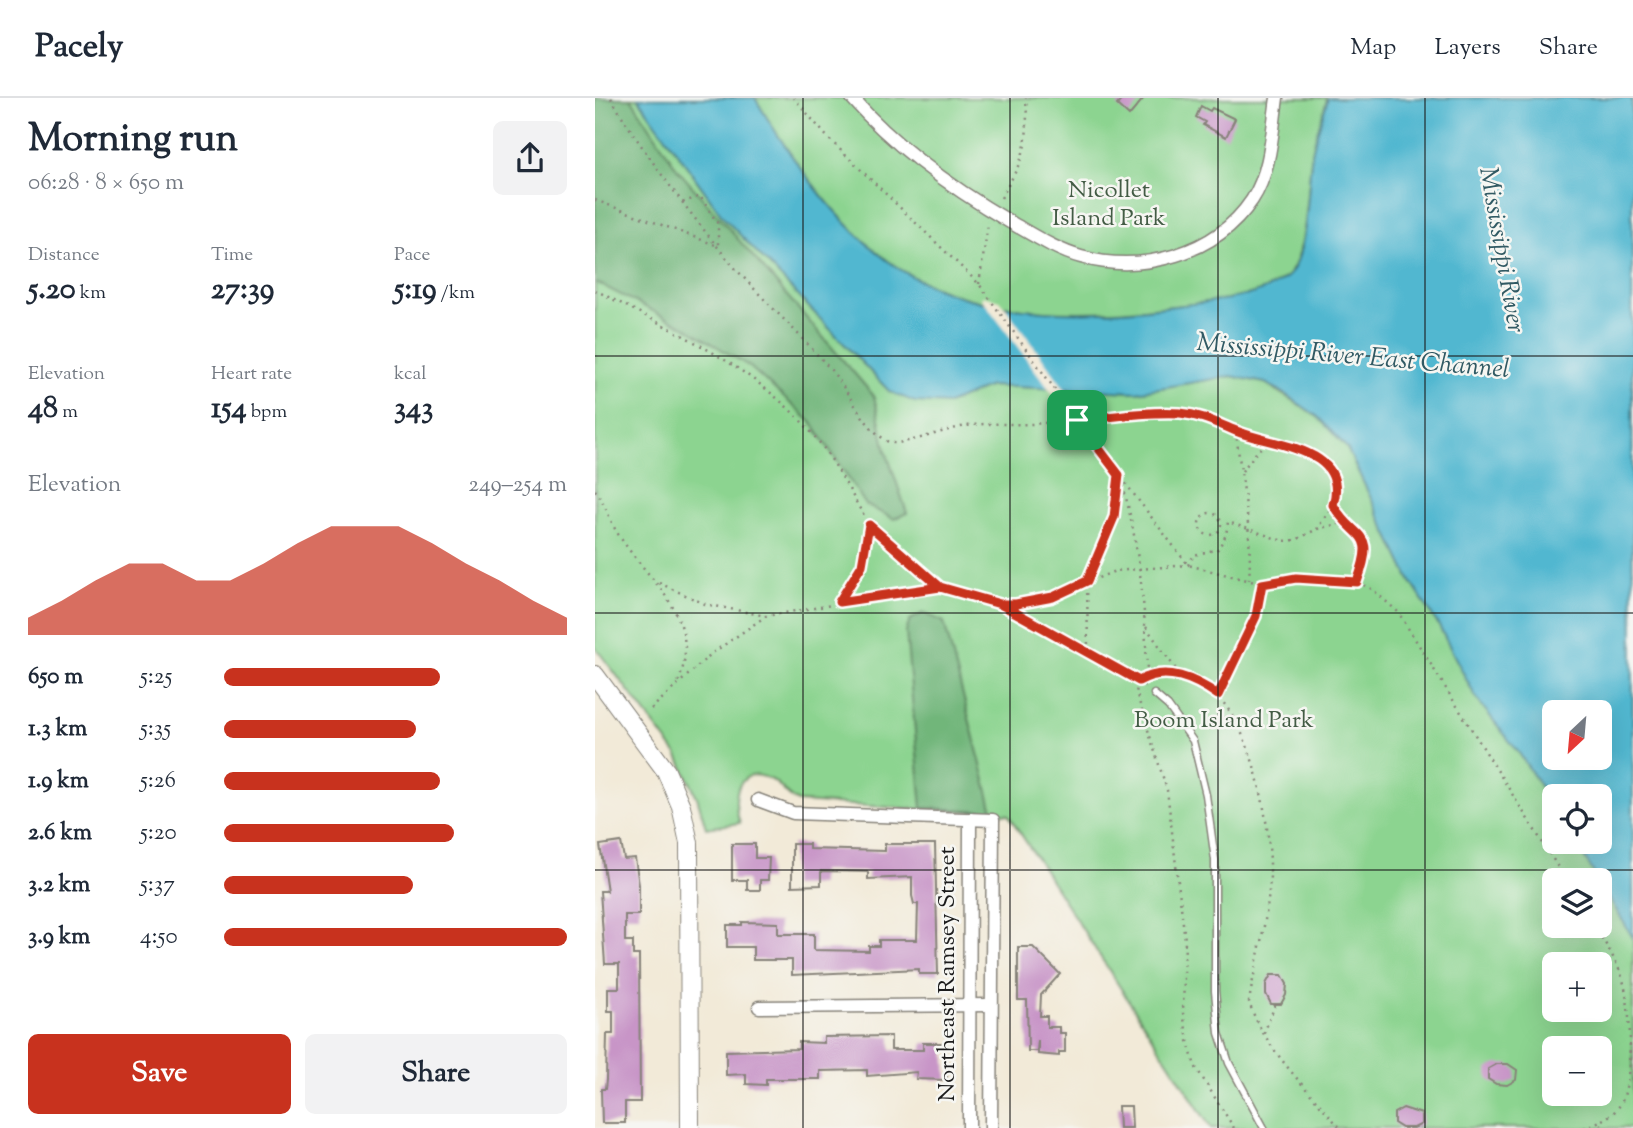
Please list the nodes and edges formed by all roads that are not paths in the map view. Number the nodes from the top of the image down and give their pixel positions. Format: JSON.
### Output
{"nodes":[{"id":1,"x":852,"y":98,"type":"edge"},
{"id":2,"x":1277,"y":98,"type":"edge"},
{"id":3,"x":595,"y":675,"type":"edge"},
{"id":4,"x":1154,"y":694,"type":"road end"},
{"id":5,"x":758,"y":800,"type":"dead end"},
{"id":6,"x":969,"y":819,"type":"junction"},
{"id":7,"x":991,"y":1005,"type":"junction"},
{"id":8,"x":969,"y":1006,"type":"junction"},
{"id":9,"x":759,"y":1007,"type":"dead end"},
{"id":10,"x":690,"y":1128,"type":"edge"},
{"id":11,"x":969,"y":1128,"type":"edge"},
{"id":12,"x":991,"y":1128,"type":"edge"},
{"id":13,"x":1264,"y":1128,"type":"edge"}],
"edges":[{"from":1,"to":2,"type":"street"},
{"from":3,"to":10,"type":"street"},
{"from":4,"to":13,"type":"lane"},
{"from":5,"to":6,"type":"street"},
{"from":6,"to":7,"type":"street","name":"Northeast Ramsey Street"},
{"from":6,"to":8,"type":"street","name":"Northeast Ramsey Street"},
{"from":7,"to":8,"type":"street"},
{"from":7,"to":12,"type":"street","name":"Northeast Ramsey Street"},
{"from":8,"to":9,"type":"street"},
{"from":8,"to":11,"type":"street","name":"Northeast Ramsey Street"}]}
